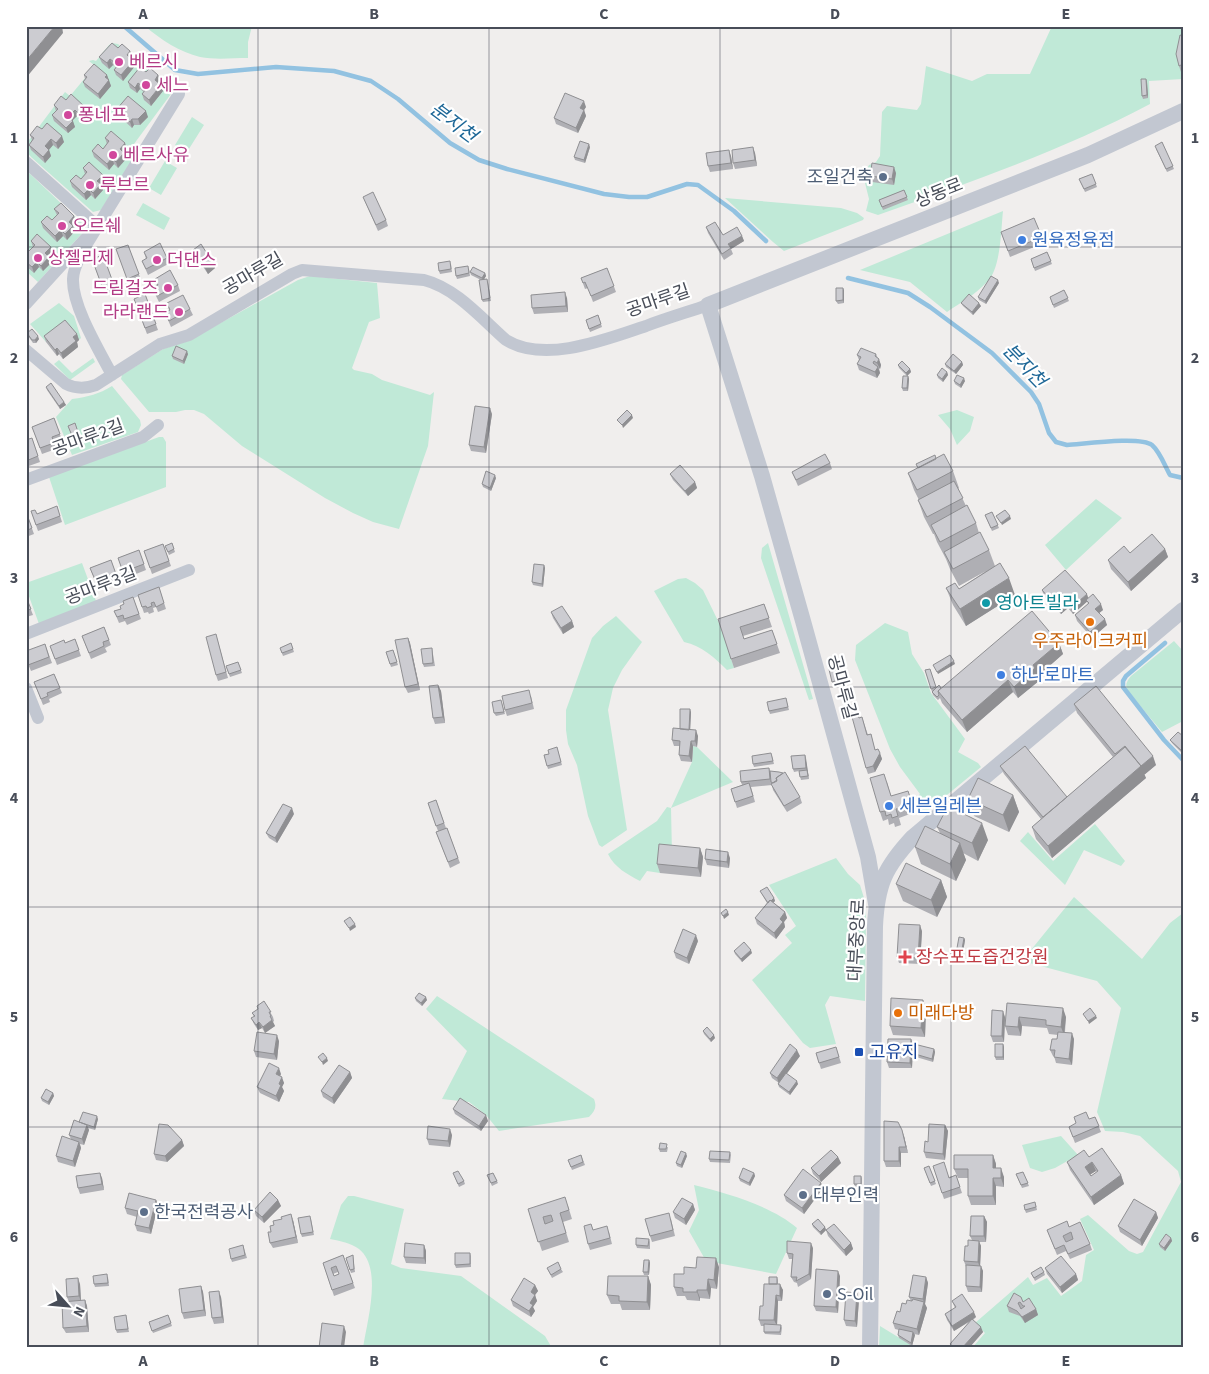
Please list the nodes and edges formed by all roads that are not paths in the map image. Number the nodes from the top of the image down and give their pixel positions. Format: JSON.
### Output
{"nodes":[{"id":1,"x":179,"y":94,"type":"dead end"},
{"id":2,"x":1183,"y":111,"type":"edge"},
{"id":3,"x":26,"y":162,"type":"edge"},
{"id":4,"x":97,"y":226,"type":"junction"},
{"id":5,"x":26,"y":304,"type":"edge"},
{"id":6,"x":708,"y":306,"type":"junction"},
{"id":7,"x":26,"y":350,"type":"edge"},
{"id":8,"x":112,"y":375,"type":"junction"},
{"id":9,"x":158,"y":425,"type":"dead end"},
{"id":10,"x":26,"y":480,"type":"edge"},
{"id":11,"x":189,"y":570,"type":"dead end"},
{"id":12,"x":1183,"y":610,"type":"edge"},
{"id":13,"x":26,"y":634,"type":"edge"},
{"id":14,"x":26,"y":688,"type":"edge"},
{"id":15,"x":38,"y":718,"type":"dead end"},
{"id":16,"x":868,"y":856,"type":"junction"},
{"id":17,"x":890,"y":864,"type":"junction"},
{"id":18,"x":876,"y":904,"type":"junction"},
{"id":19,"x":870,"y":1348,"type":"edge"}],
"edges":[{"from":1,"to":4,"type":"street"},
{"from":2,"to":6,"type":"street","name":"상동로"},
{"from":3,"to":4,"type":"street"},
{"from":4,"to":5,"type":"street"},
{"from":4,"to":8,"type":"street"},
{"from":6,"to":8,"type":"street","name":"공마루길"},
{"from":6,"to":16,"type":"street","name":"공마루길"},
{"from":7,"to":8,"type":"street","name":"공마루길"},
{"from":9,"to":10,"type":"street","name":"공마루2길"},
{"from":11,"to":13,"type":"street","name":"공마루3길"},
{"from":12,"to":17,"type":"street","name":"대부중앙로"},
{"from":14,"to":15,"type":"street"},
{"from":16,"to":17,"type":"street"},
{"from":16,"to":18,"type":"street","name":"공마루길"},
{"from":17,"to":18,"type":"street","name":"대부중앙로"},
{"from":18,"to":19,"type":"street","name":"대부중앙로"}]}
